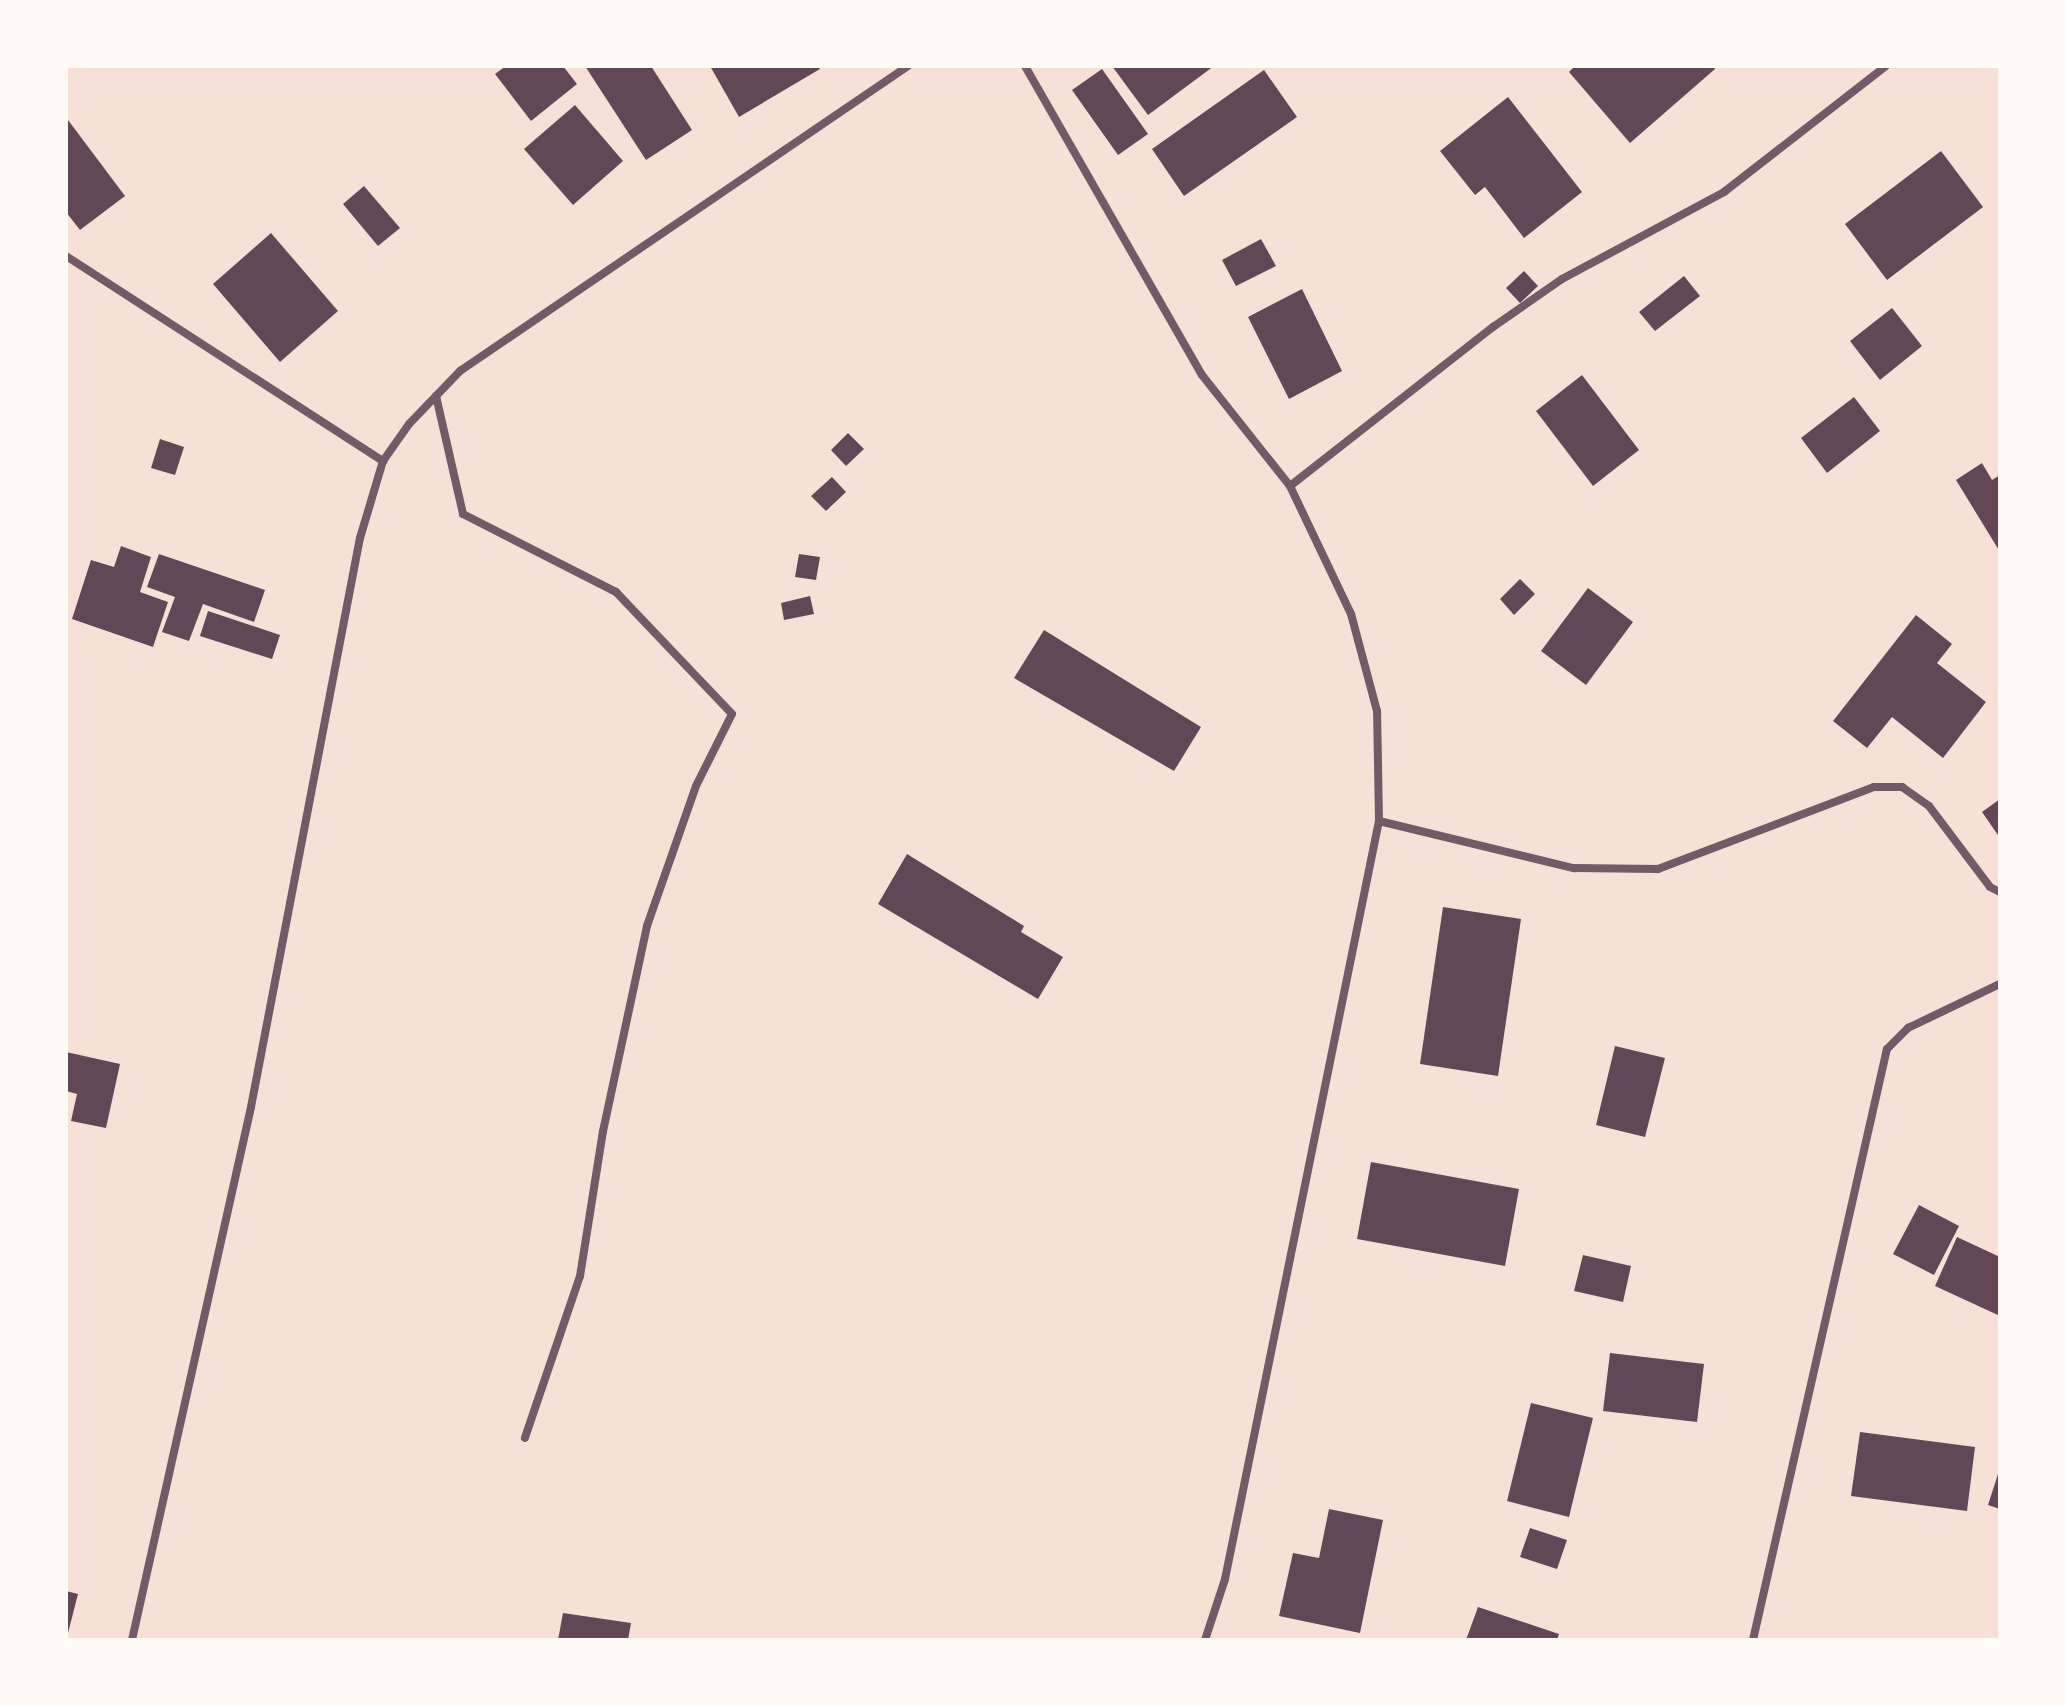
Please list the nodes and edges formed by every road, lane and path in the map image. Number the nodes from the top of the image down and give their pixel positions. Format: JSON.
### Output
{"nodes":[{"id":1,"x":908,"y":66,"type":"edge"},
{"id":2,"x":1025,"y":66,"type":"edge"},
{"id":3,"x":1886,"y":66,"type":"edge"},
{"id":4,"x":66,"y":256,"type":"edge"},
{"id":5,"x":436,"y":396,"type":"junction"},
{"id":6,"x":383,"y":461,"type":"junction"},
{"id":7,"x":1290,"y":486,"type":"junction"},
{"id":8,"x":1379,"y":821,"type":"junction"},
{"id":9,"x":2000,"y":892,"type":"edge"},
{"id":10,"x":2000,"y":984,"type":"edge"},
{"id":11,"x":525,"y":1438,"type":"dead end"},
{"id":12,"x":132,"y":1640,"type":"edge"},
{"id":13,"x":1205,"y":1640,"type":"edge"},
{"id":14,"x":1753,"y":1640,"type":"edge"}],
"edges":[{"from":1,"to":5,"type":"street"},
{"from":2,"to":7,"type":"street"},
{"from":3,"to":7,"type":"street"},
{"from":4,"to":6,"type":"street"},
{"from":5,"to":6,"type":"street"},
{"from":5,"to":11,"type":"street"},
{"from":6,"to":12,"type":"street"},
{"from":7,"to":8,"type":"street"},
{"from":8,"to":9,"type":"street"},
{"from":8,"to":13,"type":"street"},
{"from":10,"to":14,"type":"street"}]}
